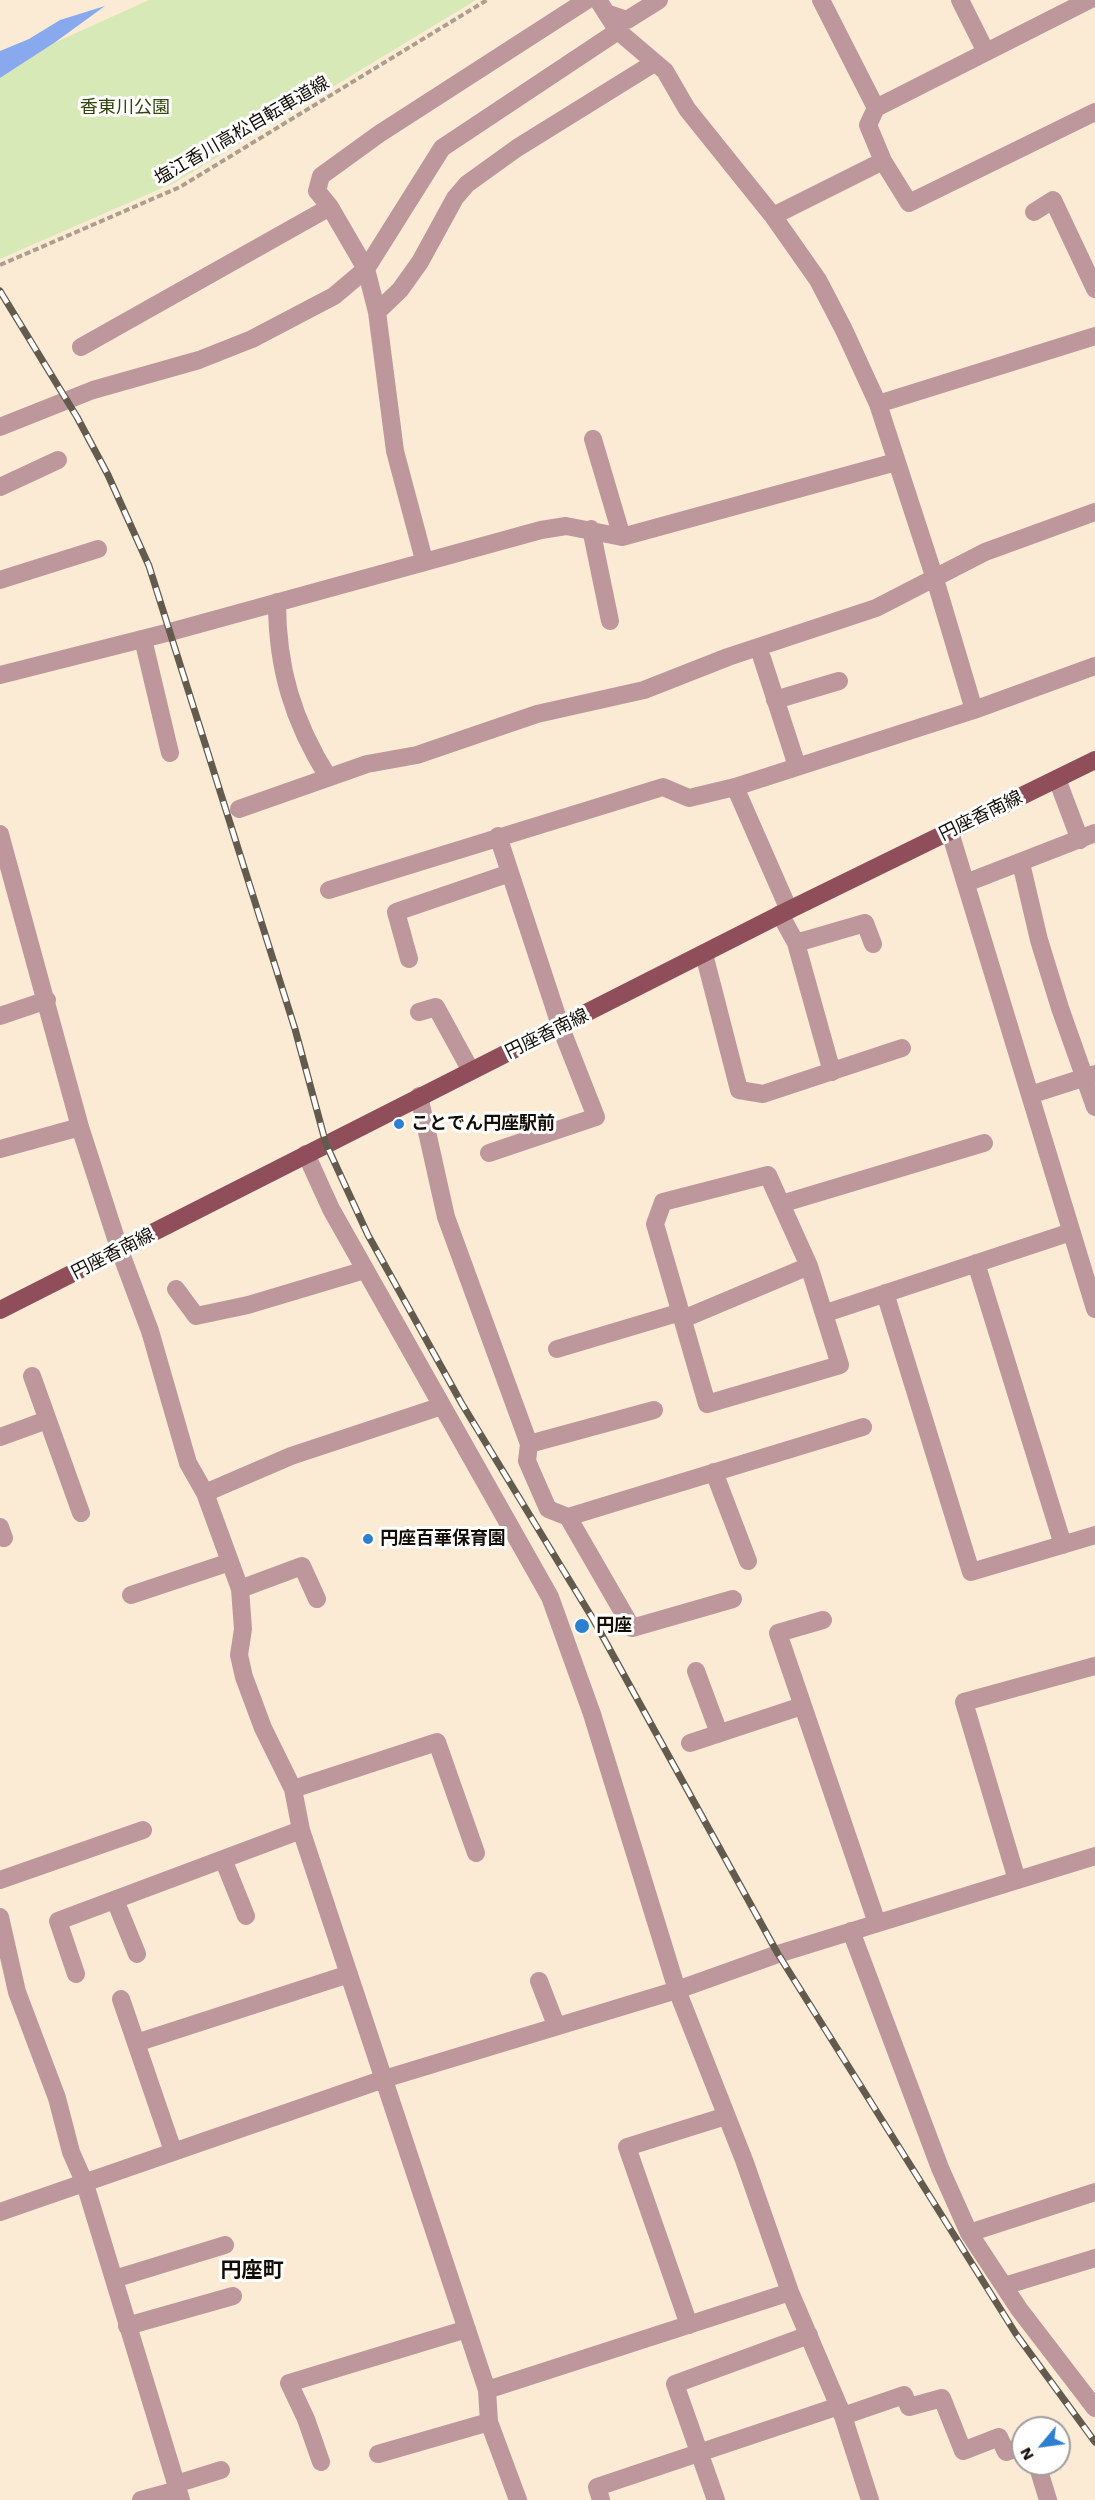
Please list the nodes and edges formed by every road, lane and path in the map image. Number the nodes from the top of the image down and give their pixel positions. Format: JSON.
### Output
{"nodes":[{"id":1,"x":487,"y":0,"type":"edge"},
{"id":2,"x":587,"y":0,"type":"edge"},
{"id":3,"x":659,"y":0,"type":"edge"},
{"id":4,"x":821,"y":0,"type":"edge"},
{"id":5,"x":960,"y":0,"type":"edge"},
{"id":6,"x":1089,"y":0,"type":"edge"},
{"id":7,"x":602,"y":6,"type":"edge"},
{"id":8,"x":1095,"y":10,"type":"edge"},
{"id":9,"x":618,"y":31,"type":"junction"},
{"id":10,"x":986,"y":52,"type":"junction"},
{"id":11,"x":654,"y":63,"type":"junction"},
{"id":12,"x":876,"y":108,"type":"junction"},
{"id":13,"x":1095,"y":112,"type":"edge"},
{"id":14,"x":883,"y":161,"type":"junction"},
{"id":15,"x":330,"y":207,"type":"junction"},
{"id":16,"x":1034,"y":212,"type":"dead end"},
{"id":17,"x":773,"y":216,"type":"junction"},
{"id":18,"x":0,"y":265,"type":"edge"},
{"id":19,"x":366,"y":270,"type":"junction"},
{"id":20,"x":1095,"y":289,"type":"edge"},
{"id":21,"x":377,"y":312,"type":"junction"},
{"id":22,"x":1095,"y":336,"type":"edge"},
{"id":23,"x":81,"y":347,"type":"dead end"},
{"id":24,"x":878,"y":404,"type":"junction"},
{"id":25,"x":0,"y":427,"type":"edge"},
{"id":26,"x":593,"y":440,"type":"dead end"},
{"id":27,"x":58,"y":460,"type":"dead end"},
{"id":28,"x":896,"y":462,"type":"junction"},
{"id":29,"x":0,"y":487,"type":"edge"},
{"id":30,"x":1095,"y":512,"type":"edge"},
{"id":31,"x":591,"y":529,"type":"junction"},
{"id":32,"x":622,"y":537,"type":"junction"},
{"id":33,"x":98,"y":549,"type":"dead end"},
{"id":34,"x":424,"y":560,"type":"junction"},
{"id":35,"x":935,"y":579,"type":"junction"},
{"id":36,"x":0,"y":580,"type":"edge"},
{"id":37,"x":277,"y":602,"type":"junction"},
{"id":38,"x":610,"y":621,"type":"dead end"},
{"id":39,"x":143,"y":639,"type":"junction"},
{"id":40,"x":762,"y":658,"type":"dead end"},
{"id":41,"x":1095,"y":666,"type":"edge"},
{"id":42,"x":0,"y":675,"type":"edge"},
{"id":43,"x":839,"y":681,"type":"dead end"},
{"id":44,"x":775,"y":700,"type":"junction"},
{"id":45,"x":974,"y":710,"type":"junction"},
{"id":46,"x":170,"y":753,"type":"dead end"},
{"id":47,"x":1095,"y":760,"type":"edge"},
{"id":48,"x":797,"y":766,"type":"junction"},
{"id":49,"x":328,"y":777,"type":"junction"},
{"id":50,"x":1057,"y":779,"type":"junction"},
{"id":51,"x":735,"y":787,"type":"junction"},
{"id":52,"x":239,"y":809,"type":"dead end"},
{"id":53,"x":950,"y":832,"type":"junction"},
{"id":54,"x":0,"y":834,"type":"edge"},
{"id":55,"x":498,"y":836,"type":"junction"},
{"id":56,"x":1087,"y":836,"type":"edge"},
{"id":57,"x":1021,"y":863,"type":"junction"},
{"id":58,"x":4,"y":867,"type":"edge"},
{"id":59,"x":510,"y":873,"type":"junction"},
{"id":60,"x":966,"y":883,"type":"junction"},
{"id":61,"x":329,"y":890,"type":"dead end"},
{"id":62,"x":785,"y":912,"type":"junction"},
{"id":63,"x":796,"y":943,"type":"junction"},
{"id":64,"x":873,"y":944,"type":"dead end"},
{"id":65,"x":704,"y":954,"type":"junction"},
{"id":66,"x":409,"y":959,"type":"dead end"},
{"id":67,"x":46,"y":1000,"type":"junction"},
{"id":68,"x":419,"y":1012,"type":"dead end"},
{"id":69,"x":0,"y":1016,"type":"edge"},
{"id":70,"x":561,"y":1028,"type":"junction"},
{"id":71,"x":902,"y":1048,"type":"dead end"},
{"id":72,"x":471,"y":1071,"type":"junction"},
{"id":73,"x":832,"y":1072,"type":"junction"},
{"id":74,"x":1090,"y":1076,"type":"edge"},
{"id":75,"x":1030,"y":1095,"type":"junction"},
{"id":76,"x":419,"y":1096,"type":"junction"},
{"id":77,"x":1095,"y":1107,"type":"edge"},
{"id":78,"x":80,"y":1127,"type":"junction"},
{"id":79,"x":984,"y":1143,"type":"dead end"},
{"id":80,"x":0,"y":1149,"type":"edge"},
{"id":81,"x":489,"y":1153,"type":"dead end"},
{"id":82,"x":306,"y":1154,"type":"junction"},
{"id":83,"x":781,"y":1204,"type":"junction"},
{"id":84,"x":1071,"y":1232,"type":"junction"},
{"id":85,"x":1087,"y":1250,"type":"edge"},
{"id":86,"x":120,"y":1251,"type":"junction"},
{"id":87,"x":976,"y":1263,"type":"junction"},
{"id":88,"x":809,"y":1266,"type":"junction"},
{"id":89,"x":365,"y":1270,"type":"junction"},
{"id":90,"x":176,"y":1289,"type":"dead end"},
{"id":91,"x":885,"y":1293,"type":"junction"},
{"id":92,"x":1095,"y":1309,"type":"edge"},
{"id":93,"x":0,"y":1310,"type":"edge"},
{"id":94,"x":826,"y":1313,"type":"junction"},
{"id":95,"x":682,"y":1315,"type":"junction"},
{"id":96,"x":557,"y":1349,"type":"dead end"},
{"id":97,"x":32,"y":1376,"type":"dead end"},
{"id":98,"x":442,"y":1406,"type":"junction"},
{"id":99,"x":654,"y":1410,"type":"dead end"},
{"id":100,"x":47,"y":1420,"type":"junction"},
{"id":101,"x":863,"y":1427,"type":"dead end"},
{"id":102,"x":0,"y":1437,"type":"edge"},
{"id":103,"x":529,"y":1444,"type":"junction"},
{"id":104,"x":714,"y":1472,"type":"junction"},
{"id":105,"x":205,"y":1493,"type":"junction"},
{"id":106,"x":81,"y":1513,"type":"dead end"},
{"id":107,"x":568,"y":1517,"type":"junction"},
{"id":108,"x":1095,"y":1535,"type":"edge"},
{"id":109,"x":1063,"y":1545,"type":"junction"},
{"id":110,"x":748,"y":1561,"type":"dead end"},
{"id":111,"x":230,"y":1562,"type":"junction"},
{"id":112,"x":240,"y":1589,"type":"junction"},
{"id":113,"x":131,"y":1595,"type":"dead end"},
{"id":114,"x":317,"y":1599,"type":"dead end"},
{"id":115,"x":734,"y":1599,"type":"dead end"},
{"id":116,"x":823,"y":1620,"type":"dead end"},
{"id":117,"x":1095,"y":1666,"type":"edge"},
{"id":118,"x":696,"y":1671,"type":"dead end"},
{"id":119,"x":802,"y":1706,"type":"junction"},
{"id":120,"x":719,"y":1733,"type":"junction"},
{"id":121,"x":690,"y":1743,"type":"dead end"},
{"id":122,"x":293,"y":1789,"type":"junction"},
{"id":123,"x":143,"y":1830,"type":"dead end"},
{"id":124,"x":301,"y":1830,"type":"junction"},
{"id":125,"x":476,"y":1853,"type":"dead end"},
{"id":126,"x":1095,"y":1856,"type":"edge"},
{"id":127,"x":223,"y":1859,"type":"junction"},
{"id":128,"x":0,"y":1880,"type":"edge"},
{"id":129,"x":1017,"y":1880,"type":"junction"},
{"id":130,"x":115,"y":1900,"type":"junction"},
{"id":131,"x":246,"y":1916,"type":"dead end"},
{"id":132,"x":0,"y":1917,"type":"edge"},
{"id":133,"x":877,"y":1923,"type":"junction"},
{"id":134,"x":851,"y":1931,"type":"junction"},
{"id":135,"x":137,"y":1954,"type":"dead end"},
{"id":136,"x":76,"y":1974,"type":"dead end"},
{"id":137,"x":349,"y":1974,"type":"junction"},
{"id":138,"x":539,"y":1981,"type":"dead end"},
{"id":139,"x":677,"y":1990,"type":"junction"},
{"id":140,"x":121,"y":1999,"type":"dead end"},
{"id":141,"x":556,"y":2025,"type":"junction"},
{"id":142,"x":136,"y":2043,"type":"junction"},
{"id":143,"x":384,"y":2079,"type":"junction"},
{"id":144,"x":726,"y":2116,"type":"junction"},
{"id":145,"x":173,"y":2151,"type":"junction"},
{"id":146,"x":85,"y":2184,"type":"junction"},
{"id":147,"x":1095,"y":2192,"type":"edge"},
{"id":148,"x":0,"y":2212,"type":"edge"},
{"id":149,"x":969,"y":2233,"type":"junction"},
{"id":150,"x":225,"y":2245,"type":"dead end"},
{"id":151,"x":1095,"y":2258,"type":"edge"},
{"id":152,"x":114,"y":2279,"type":"junction"},
{"id":153,"x":1004,"y":2286,"type":"junction"},
{"id":154,"x":790,"y":2292,"type":"junction"},
{"id":155,"x":233,"y":2296,"type":"dead end"},
{"id":156,"x":689,"y":2325,"type":"junction"},
{"id":157,"x":127,"y":2326,"type":"junction"},
{"id":158,"x":467,"y":2330,"type":"junction"},
{"id":159,"x":809,"y":2335,"type":"junction"},
{"id":160,"x":487,"y":2390,"type":"junction"},
{"id":161,"x":1095,"y":2408,"type":"edge"},
{"id":162,"x":841,"y":2411,"type":"junction"},
{"id":163,"x":489,"y":2422,"type":"junction"},
{"id":164,"x":1011,"y":2450,"type":"edge"},
{"id":165,"x":699,"y":2452,"type":"junction"},
{"id":166,"x":378,"y":2454,"type":"dead end"},
{"id":167,"x":321,"y":2462,"type":"dead end"},
{"id":168,"x":221,"y":2470,"type":"dead end"},
{"id":169,"x":1041,"y":2476,"type":"edge"},
{"id":170,"x":178,"y":2491,"type":"edge"},
{"id":171,"x":141,"y":2500,"type":"edge"},
{"id":172,"x":518,"y":2500,"type":"edge"},
{"id":173,"x":601,"y":2500,"type":"edge"},
{"id":174,"x":716,"y":2500,"type":"edge"},
{"id":175,"x":870,"y":2500,"type":"edge"},
{"id":176,"x":1048,"y":2500,"type":"edge"}],
"edges":[{"from":1,"to":18,"type":"path","name":"塩江香川高松自転車道線"},
{"from":2,"to":15,"type":"street"},
{"from":3,"to":7,"type":"street"},
{"from":4,"to":12,"type":"street"},
{"from":5,"to":10,"type":"street"},
{"from":6,"to":8,"type":"street"},
{"from":6,"to":10,"type":"street"},
{"from":7,"to":9,"type":"street"},
{"from":9,"to":11,"type":"street"},
{"from":9,"to":19,"type":"street"},
{"from":10,"to":12,"type":"street"},
{"from":11,"to":17,"type":"street"},
{"from":11,"to":21,"type":"street"},
{"from":12,"to":14,"type":"street"},
{"from":13,"to":14,"type":"street"},
{"from":14,"to":17,"type":"street"},
{"from":15,"to":19,"type":"street"},
{"from":15,"to":23,"type":"street"},
{"from":16,"to":20,"type":"street"},
{"from":17,"to":24,"type":"street"},
{"from":19,"to":21,"type":"street"},
{"from":19,"to":25,"type":"street"},
{"from":21,"to":34,"type":"street"},
{"from":22,"to":24,"type":"street"},
{"from":24,"to":28,"type":"street"},
{"from":26,"to":32,"type":"street"},
{"from":27,"to":29,"type":"street"},
{"from":28,"to":32,"type":"street"},
{"from":28,"to":35,"type":"street"},
{"from":30,"to":35,"type":"street"},
{"from":31,"to":32,"type":"street"},
{"from":31,"to":34,"type":"street"},
{"from":31,"to":38,"type":"street"},
{"from":33,"to":36,"type":"street"},
{"from":34,"to":37,"type":"street"},
{"from":35,"to":45,"type":"street"},
{"from":35,"to":49,"type":"street"},
{"from":37,"to":39,"type":"street"},
{"from":37,"to":49,"type":"street"},
{"from":39,"to":42,"type":"street"},
{"from":39,"to":46,"type":"street"},
{"from":40,"to":44,"type":"street"},
{"from":41,"to":45,"type":"street"},
{"from":43,"to":44,"type":"street"},
{"from":44,"to":48,"type":"street"},
{"from":45,"to":48,"type":"street"},
{"from":47,"to":50,"type":"main road","name":"円座香南線"},
{"from":48,"to":51,"type":"street"},
{"from":49,"to":52,"type":"street"},
{"from":50,"to":53,"type":"main road","name":"円座香南線"},
{"from":50,"to":56,"type":"street"},
{"from":51,"to":55,"type":"street"},
{"from":51,"to":62,"type":"street"},
{"from":53,"to":60,"type":"street"},
{"from":53,"to":62,"type":"main road","name":"円座香南線"},
{"from":54,"to":58,"type":"street"},
{"from":55,"to":59,"type":"street"},
{"from":55,"to":61,"type":"street"},
{"from":56,"to":57,"type":"street"},
{"from":57,"to":60,"type":"street"},
{"from":57,"to":74,"type":"street"},
{"from":58,"to":67,"type":"street"},
{"from":59,"to":66,"type":"street"},
{"from":59,"to":70,"type":"street"},
{"from":60,"to":75,"type":"street"},
{"from":62,"to":63,"type":"street"},
{"from":62,"to":65,"type":"main road","name":"円座香南線"},
{"from":63,"to":64,"type":"street"},
{"from":63,"to":73,"type":"street"},
{"from":65,"to":70,"type":"main road","name":"円座香南線"},
{"from":65,"to":73,"type":"street"},
{"from":67,"to":69,"type":"street"},
{"from":67,"to":78,"type":"street"},
{"from":68,"to":72,"type":"street"},
{"from":70,"to":72,"type":"main road","name":"円座香南線"},
{"from":70,"to":81,"type":"street"},
{"from":71,"to":73,"type":"street"},
{"from":72,"to":76,"type":"main road","name":"円座香南線"},
{"from":74,"to":75,"type":"street"},
{"from":74,"to":77,"type":"street"},
{"from":75,"to":84,"type":"street"},
{"from":76,"to":82,"type":"main road","name":"円座香南線"},
{"from":76,"to":103,"type":"street"},
{"from":78,"to":80,"type":"street"},
{"from":78,"to":86,"type":"street"},
{"from":79,"to":83,"type":"street"},
{"from":82,"to":86,"type":"main road","name":"円座香南線"},
{"from":82,"to":89,"type":"street"},
{"from":83,"to":88,"type":"street"},
{"from":83,"to":95,"type":"street"},
{"from":84,"to":85,"type":"street"},
{"from":84,"to":87,"type":"street"},
{"from":85,"to":92,"type":"street"},
{"from":86,"to":93,"type":"main road","name":"円座香南線"},
{"from":86,"to":105,"type":"street"},
{"from":87,"to":91,"type":"street"},
{"from":87,"to":109,"type":"street"},
{"from":88,"to":94,"type":"street"},
{"from":88,"to":95,"type":"street"},
{"from":89,"to":90,"type":"street"},
{"from":89,"to":98,"type":"street"},
{"from":91,"to":94,"type":"street"},
{"from":91,"to":109,"type":"street"},
{"from":94,"to":95,"type":"street"},
{"from":95,"to":96,"type":"street"},
{"from":97,"to":100,"type":"street"},
{"from":98,"to":105,"type":"street"},
{"from":98,"to":139,"type":"street"},
{"from":99,"to":103,"type":"street"},
{"from":100,"to":102,"type":"street"},
{"from":100,"to":106,"type":"street"},
{"from":101,"to":104,"type":"street"},
{"from":103,"to":107,"type":"street"},
{"from":104,"to":107,"type":"street"},
{"from":104,"to":110,"type":"street"},
{"from":105,"to":111,"type":"street"},
{"from":107,"to":115,"type":"street"},
{"from":108,"to":109,"type":"street"},
{"from":111,"to":112,"type":"street"},
{"from":111,"to":113,"type":"street"},
{"from":112,"to":114,"type":"street"},
{"from":112,"to":122,"type":"street"},
{"from":116,"to":119,"type":"street"},
{"from":117,"to":129,"type":"street"},
{"from":118,"to":120,"type":"street"},
{"from":119,"to":120,"type":"street"},
{"from":119,"to":133,"type":"street"},
{"from":120,"to":121,"type":"street"},
{"from":122,"to":124,"type":"street"},
{"from":122,"to":125,"type":"street"},
{"from":123,"to":128,"type":"street"},
{"from":124,"to":127,"type":"street"},
{"from":124,"to":137,"type":"street"},
{"from":126,"to":129,"type":"street"},
{"from":127,"to":130,"type":"street"},
{"from":127,"to":131,"type":"street"},
{"from":129,"to":133,"type":"street"},
{"from":130,"to":135,"type":"street"},
{"from":130,"to":136,"type":"street"},
{"from":132,"to":146,"type":"street"},
{"from":133,"to":134,"type":"street"},
{"from":134,"to":139,"type":"street"},
{"from":134,"to":149,"type":"street"},
{"from":137,"to":142,"type":"street"},
{"from":137,"to":143,"type":"street"},
{"from":138,"to":141,"type":"street"},
{"from":139,"to":141,"type":"street"},
{"from":139,"to":144,"type":"street"},
{"from":140,"to":142,"type":"street"},
{"from":141,"to":143,"type":"street"},
{"from":142,"to":145,"type":"street"},
{"from":143,"to":145,"type":"street"},
{"from":143,"to":158,"type":"street"},
{"from":144,"to":154,"type":"street"},
{"from":144,"to":156,"type":"street"},
{"from":145,"to":146,"type":"street"},
{"from":146,"to":148,"type":"street"},
{"from":146,"to":152,"type":"street"},
{"from":147,"to":149,"type":"street"},
{"from":149,"to":153,"type":"street"},
{"from":150,"to":152,"type":"street"},
{"from":151,"to":153,"type":"street"},
{"from":152,"to":157,"type":"street"},
{"from":153,"to":161,"type":"street"},
{"from":154,"to":156,"type":"street"},
{"from":154,"to":159,"type":"street"},
{"from":155,"to":157,"type":"street"},
{"from":156,"to":160,"type":"street"},
{"from":157,"to":170,"type":"street"},
{"from":158,"to":160,"type":"street"},
{"from":158,"to":167,"type":"street"},
{"from":159,"to":162,"type":"street"},
{"from":159,"to":165,"type":"street"},
{"from":160,"to":163,"type":"street"},
{"from":162,"to":164,"type":"street"},
{"from":162,"to":165,"type":"street"},
{"from":162,"to":175,"type":"street"},
{"from":163,"to":166,"type":"street"},
{"from":163,"to":172,"type":"street"},
{"from":165,"to":173,"type":"street"},
{"from":165,"to":174,"type":"street"},
{"from":168,"to":170,"type":"street"},
{"from":169,"to":176,"type":"street"},
{"from":170,"to":171,"type":"street"}]}
